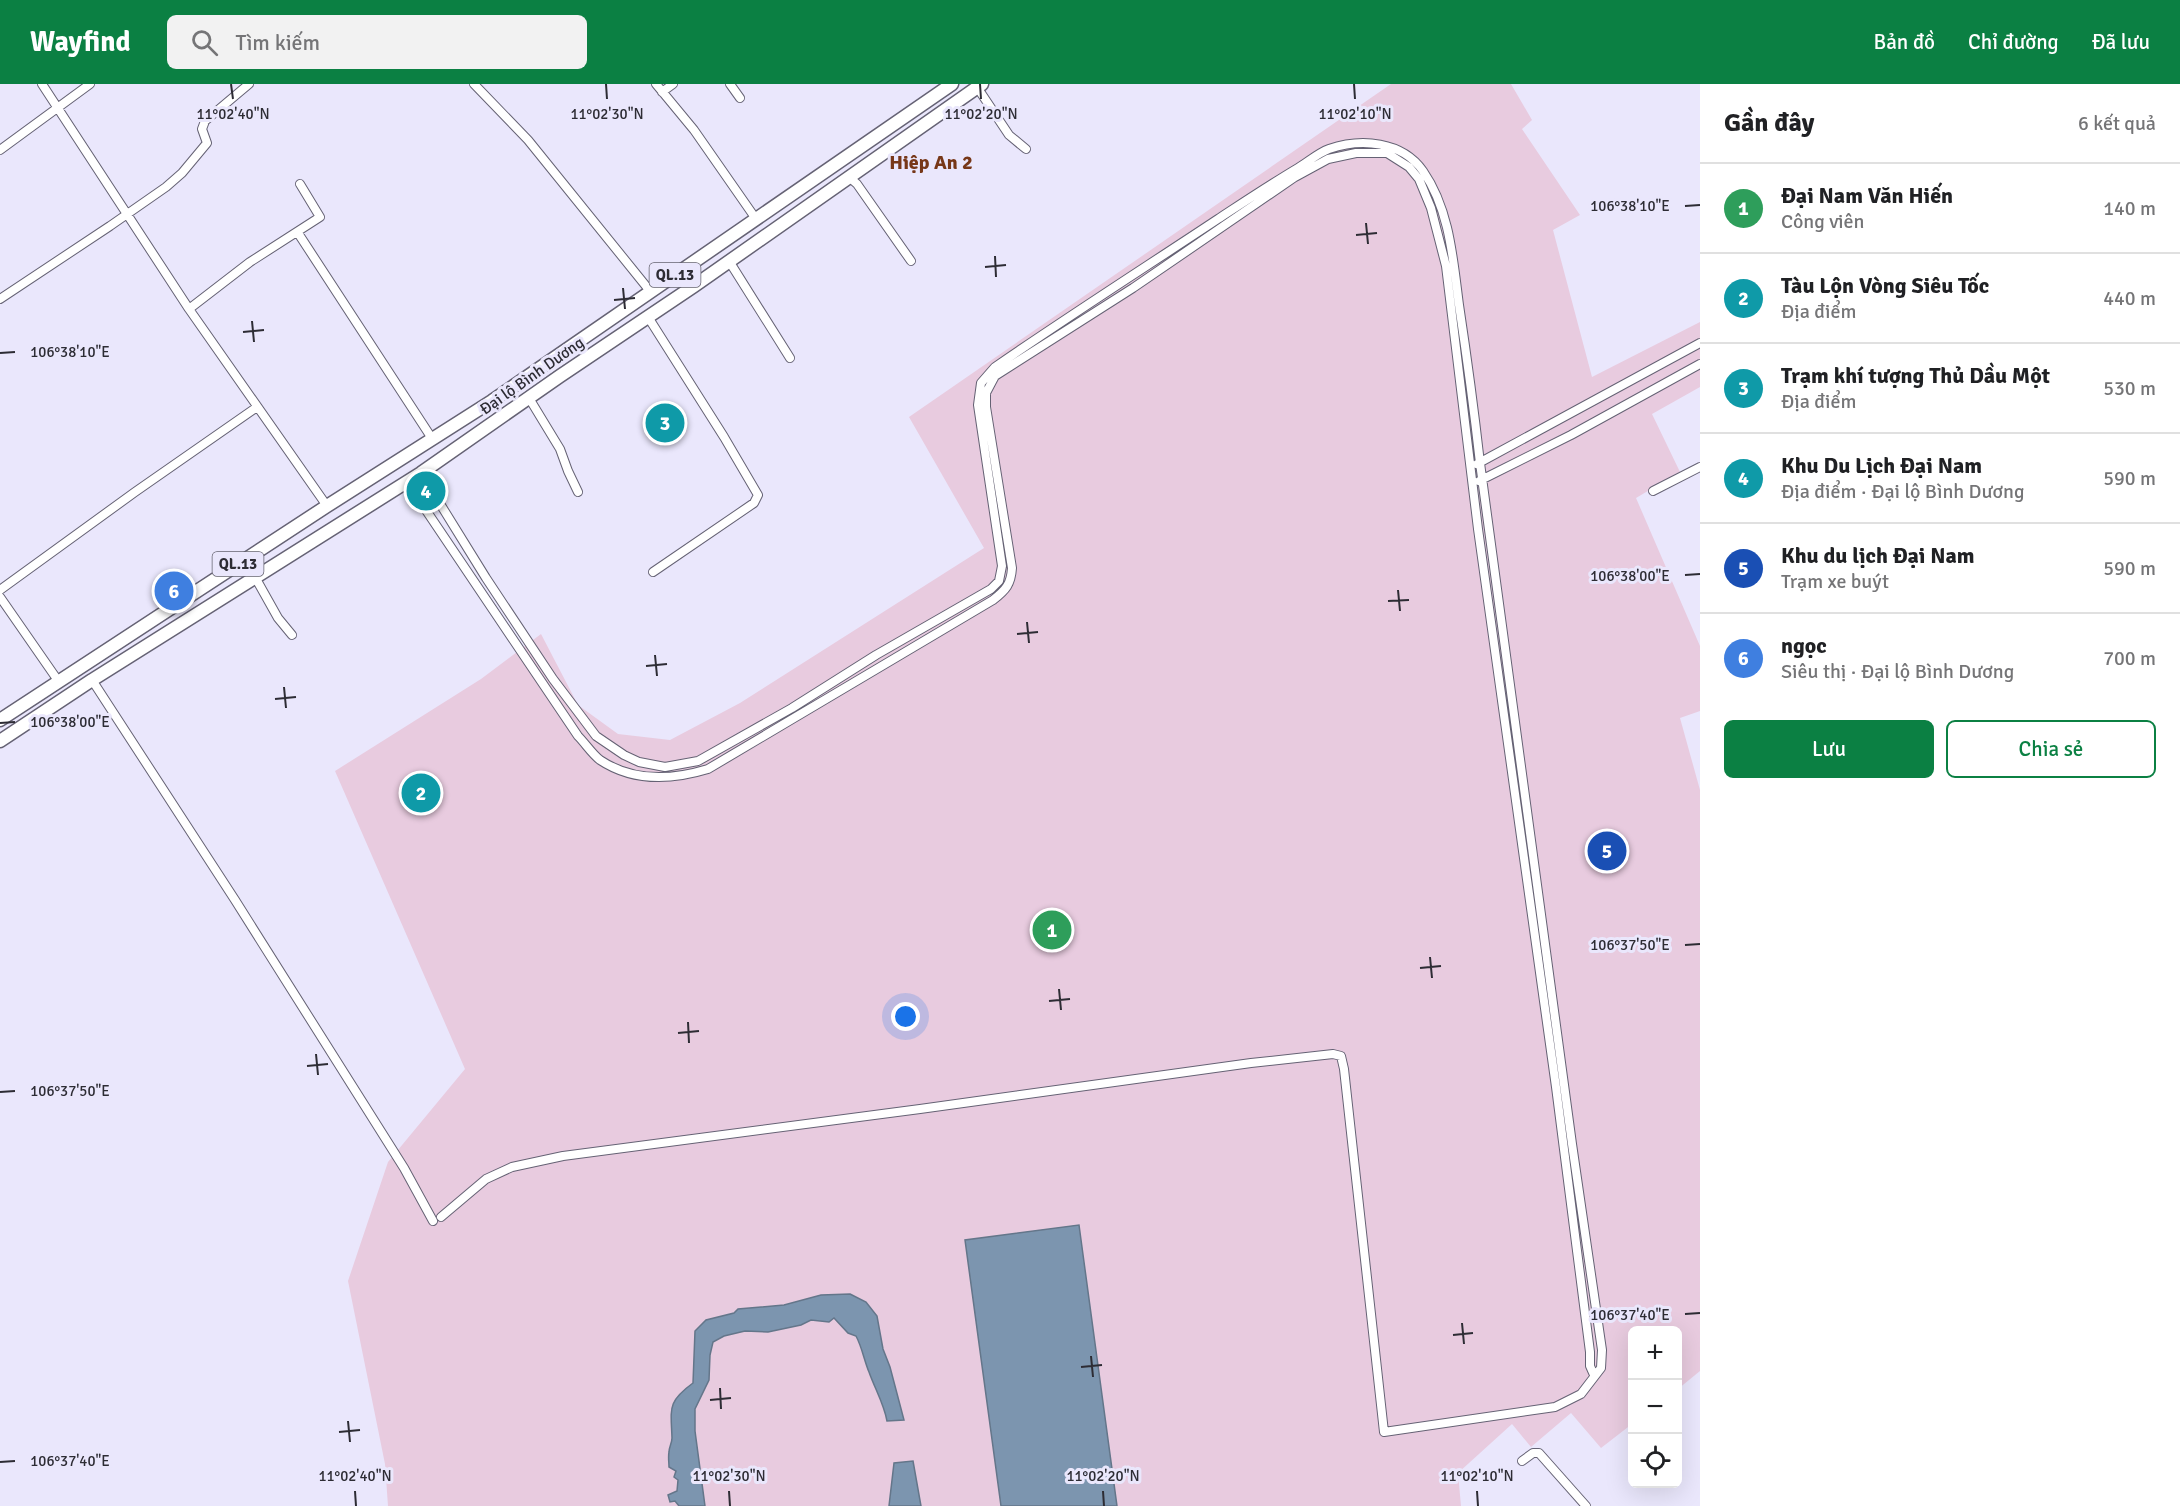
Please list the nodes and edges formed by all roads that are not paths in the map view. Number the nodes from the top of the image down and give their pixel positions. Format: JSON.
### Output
{"nodes":[{"id":1,"x":42,"y":84,"type":"edge"},
{"id":2,"x":90,"y":84,"type":"edge"},
{"id":3,"x":249,"y":84,"type":"edge"},
{"id":4,"x":474,"y":84,"type":"edge"},
{"id":5,"x":656,"y":84,"type":"edge"},
{"id":6,"x":673,"y":84,"type":"edge"},
{"id":7,"x":730,"y":84,"type":"edge"},
{"id":8,"x":952,"y":84,"type":"edge"},
{"id":9,"x":980,"y":86,"type":"edge"},
{"id":10,"x":662,"y":92,"type":"junction"},
{"id":11,"x":740,"y":98,"type":"dead end"},
{"id":12,"x":57,"y":108,"type":"junction"},
{"id":13,"x":1026,"y":149,"type":"dead end"},
{"id":14,"x":0,"y":150,"type":"edge"},
{"id":15,"x":849,"y":177,"type":"junction"},
{"id":16,"x":300,"y":183,"type":"dead end"},
{"id":17,"x":127,"y":215,"type":"junction"},
{"id":18,"x":756,"y":219,"type":"junction"},
{"id":19,"x":298,"y":233,"type":"junction"},
{"id":20,"x":729,"y":261,"type":"junction"},
{"id":21,"x":911,"y":261,"type":"dead end"},
{"id":22,"x":650,"y":291,"type":"junction"},
{"id":23,"x":0,"y":299,"type":"edge"},
{"id":24,"x":189,"y":309,"type":"junction"},
{"id":25,"x":648,"y":317,"type":"junction"},
{"id":26,"x":1700,"y":343,"type":"edge"},
{"id":27,"x":790,"y":358,"type":"dead end"},
{"id":28,"x":1700,"y":364,"type":"edge"},
{"id":29,"x":529,"y":398,"type":"junction"},
{"id":30,"x":257,"y":407,"type":"junction"},
{"id":31,"x":433,"y":440,"type":"junction"},
{"id":32,"x":410,"y":455,"type":"junction"},
{"id":33,"x":1480,"y":462,"type":"junction"},
{"id":34,"x":395,"y":464,"type":"junction"},
{"id":35,"x":1470,"y":467,"type":"junction"},
{"id":36,"x":1700,"y":467,"type":"edge"},
{"id":37,"x":422,"y":473,"type":"junction"},
{"id":38,"x":1482,"y":479,"type":"junction"},
{"id":39,"x":406,"y":482,"type":"junction"},
{"id":40,"x":1472,"y":484,"type":"junction"},
{"id":41,"x":430,"y":487,"type":"junction"},
{"id":42,"x":1653,"y":491,"type":"dead end"},
{"id":43,"x":578,"y":492,"type":"dead end"},
{"id":44,"x":416,"y":496,"type":"junction"},
{"id":45,"x":327,"y":506,"type":"junction"},
{"id":46,"x":653,"y":572,"type":"dead end"},
{"id":47,"x":255,"y":577,"type":"junction"},
{"id":48,"x":0,"y":590,"type":"edge"},
{"id":49,"x":0,"y":597,"type":"edge"},
{"id":50,"x":292,"y":635,"type":"dead end"},
{"id":51,"x":83,"y":666,"type":"junction"},
{"id":52,"x":92,"y":680,"type":"junction"},
{"id":53,"x":59,"y":682,"type":"junction"},
{"id":54,"x":67,"y":696,"type":"junction"},
{"id":55,"x":0,"y":720,"type":"edge"},
{"id":56,"x":0,"y":741,"type":"edge"},
{"id":57,"x":1594,"y":1375,"type":"junction"},
{"id":58,"x":1522,"y":1461,"type":"dead end"},
{"id":59,"x":1586,"y":1506,"type":"edge"}],
"edges":[{"from":1,"to":12,"type":"street"},
{"from":2,"to":12,"type":"street"},
{"from":3,"to":17,"type":"street"},
{"from":4,"to":22,"type":"street"},
{"from":5,"to":10,"type":"street"},
{"from":6,"to":10,"type":"street"},
{"from":7,"to":11,"type":"street"},
{"from":8,"to":18,"type":"highway","name":"Đại lộ Bình Dương","number":"QL.13"},
{"from":9,"to":13,"type":"street"},
{"from":9,"to":15,"type":"highway","name":"Đại lộ Bình Dương","number":"QL.13"},
{"from":10,"to":18,"type":"street"},
{"from":12,"to":14,"type":"street"},
{"from":12,"to":17,"type":"street"},
{"from":15,"to":20,"type":"highway","name":"Đại lộ Bình Dương","number":"QL.13"},
{"from":15,"to":21,"type":"street"},
{"from":16,"to":19,"type":"street"},
{"from":17,"to":23,"type":"street"},
{"from":17,"to":24,"type":"street"},
{"from":18,"to":22,"type":"highway","name":"Đại lộ Bình Dương","number":"QL.13"},
{"from":19,"to":24,"type":"street"},
{"from":19,"to":31,"type":"street"},
{"from":20,"to":25,"type":"highway","name":"Đại lộ Bình Dương","number":"QL.13"},
{"from":20,"to":27,"type":"street"},
{"from":22,"to":31,"type":"highway","name":"Đại lộ Bình Dương","number":"QL.13"},
{"from":24,"to":30,"type":"street"},
{"from":25,"to":29,"type":"highway","name":"Đại lộ Bình Dương","number":"QL.13"},
{"from":25,"to":46,"type":"street"},
{"from":26,"to":33,"type":"street"},
{"from":28,"to":38,"type":"street"},
{"from":29,"to":37,"type":"highway","name":"Đại lộ Bình Dương","number":"QL.13"},
{"from":29,"to":43,"type":"street"},
{"from":30,"to":45,"type":"street"},
{"from":30,"to":48,"type":"street"},
{"from":31,"to":32,"type":"highway","name":"Đại lộ Bình Dương","number":"QL.13"},
{"from":32,"to":34,"type":"highway","name":"Đại lộ Bình Dương","number":"QL.13"},
{"from":32,"to":37,"type":"highway"},
{"from":33,"to":35,"type":"street"},
{"from":33,"to":38,"type":"street"},
{"from":33,"to":41,"type":"street"},
{"from":34,"to":39,"type":"highway"},
{"from":34,"to":45,"type":"highway","name":"Đại lộ Bình Dương","number":"QL.13"},
{"from":35,"to":40,"type":"street"},
{"from":35,"to":44,"type":"street"},
{"from":36,"to":42,"type":"street"},
{"from":37,"to":39,"type":"highway","name":"Đại lộ Bình Dương","number":"QL.13"},
{"from":37,"to":41,"type":"street"},
{"from":38,"to":40,"type":"street"},
{"from":38,"to":57,"type":"street"},
{"from":39,"to":44,"type":"street"},
{"from":39,"to":47,"type":"highway","name":"Đại lộ Bình Dương","number":"QL.13"},
{"from":40,"to":57,"type":"street"},
{"from":41,"to":44,"type":"street"},
{"from":45,"to":51,"type":"highway","name":"Đại lộ Bình Dương","number":"QL.13"},
{"from":47,"to":50,"type":"street"},
{"from":47,"to":52,"type":"highway","name":"Đại lộ Bình Dương","number":"QL.13"},
{"from":49,"to":53,"type":"street"},
{"from":51,"to":52,"type":"highway"},
{"from":51,"to":53,"type":"highway","number":"QL.13"},
{"from":52,"to":54,"type":"highway","number":"QL.13"},
{"from":52,"to":57,"type":"street"},
{"from":53,"to":54,"type":"highway"},
{"from":53,"to":55,"type":"highway","number":"QL.13"},
{"from":54,"to":56,"type":"highway","number":"QL.13"},
{"from":58,"to":59,"type":"street"}]}
